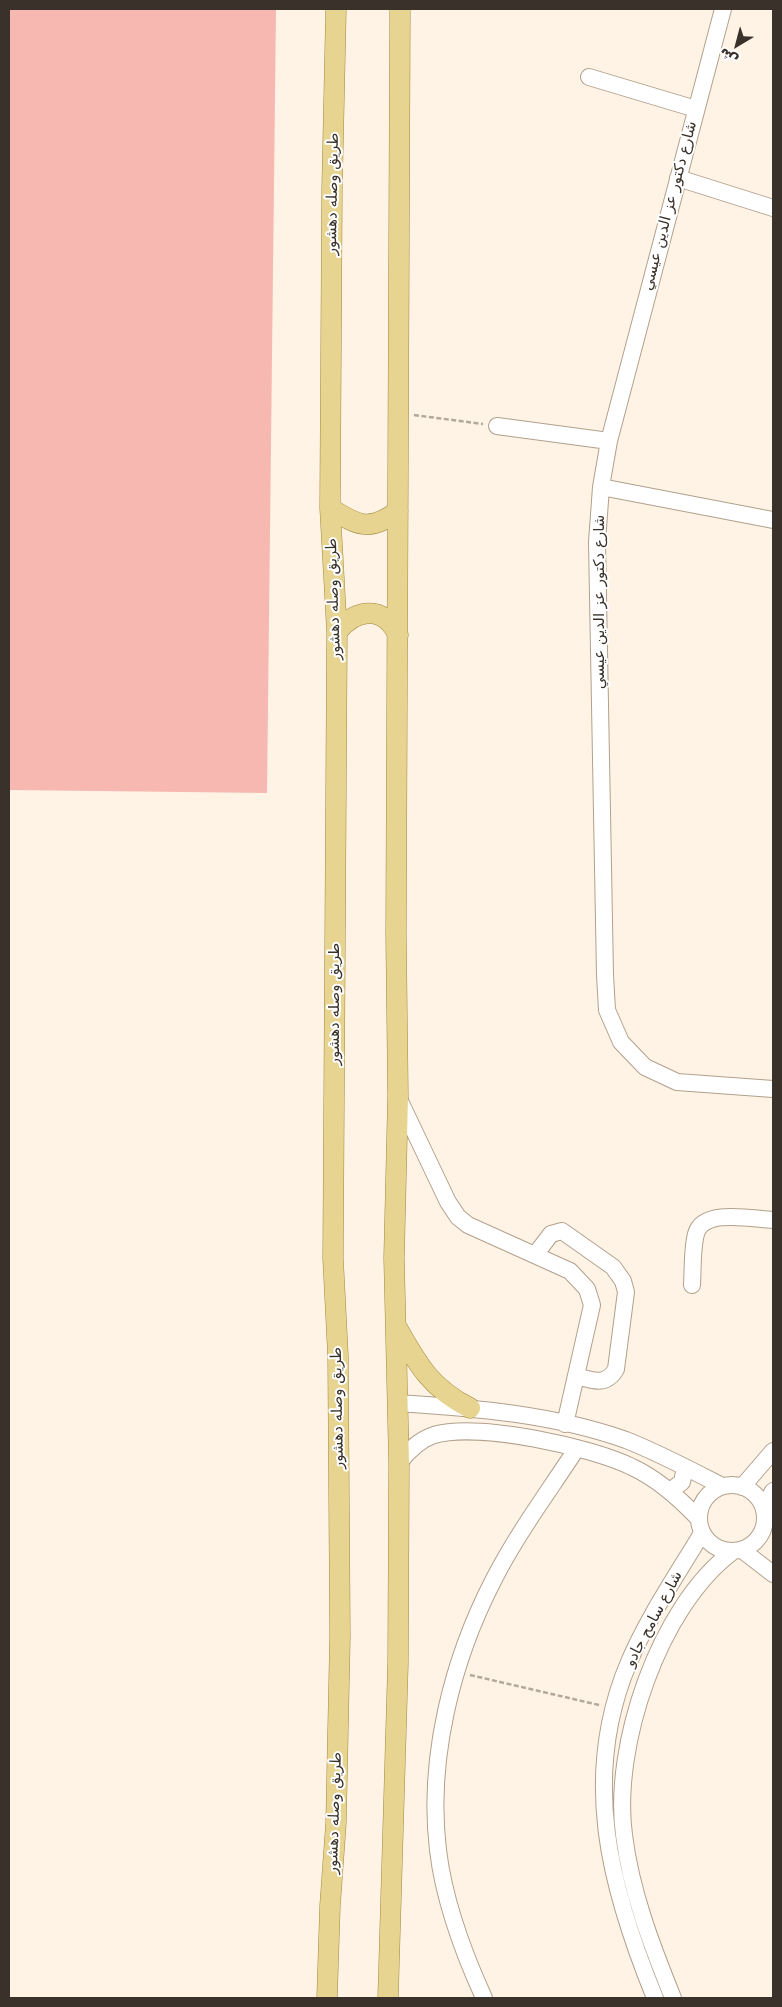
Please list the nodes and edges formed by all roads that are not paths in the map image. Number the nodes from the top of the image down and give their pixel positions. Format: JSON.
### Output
{"nodes":[{"id":1,"x":336,"y":9,"type":"edge"},
{"id":2,"x":400,"y":9,"type":"edge"},
{"id":3,"x":723,"y":9,"type":"edge"},
{"id":4,"x":589,"y":77,"type":"dead end"},
{"id":5,"x":696,"y":109,"type":"junction"},
{"id":6,"x":678,"y":178,"type":"junction"},
{"id":7,"x":773,"y":208,"type":"edge"},
{"id":8,"x":497,"y":426,"type":"road end"},
{"id":9,"x":609,"y":441,"type":"junction"},
{"id":10,"x":601,"y":487,"type":"junction"},
{"id":11,"x":330,"y":508,"type":"junction"},
{"id":12,"x":398,"y":511,"type":"junction"},
{"id":13,"x":773,"y":520,"type":"edge"},
{"id":14,"x":337,"y":632,"type":"junction"},
{"id":15,"x":398,"y":635,"type":"junction"},
{"id":16,"x":773,"y":1089,"type":"edge"},
{"id":17,"x":398,"y":1096,"type":"junction"},
{"id":18,"x":773,"y":1220,"type":"edge"},
{"id":19,"x":535,"y":1255,"type":"junction"},
{"id":20,"x":692,"y":1285,"type":"dead end"},
{"id":21,"x":395,"y":1324,"type":"junction"},
{"id":22,"x":576,"y":1376,"type":"junction"},
{"id":23,"x":398,"y":1403,"type":"junction"},
{"id":24,"x":470,"y":1408,"type":"junction"},
{"id":25,"x":503,"y":1412,"type":"junction"},
{"id":26,"x":565,"y":1424,"type":"junction"},
{"id":27,"x":501,"y":1434,"type":"junction"},
{"id":28,"x":577,"y":1448,"type":"junction"},
{"id":29,"x":773,"y":1451,"type":"edge"},
{"id":30,"x":399,"y":1462,"type":"junction"},
{"id":31,"x":685,"y":1468,"type":"junction"},
{"id":32,"x":722,"y":1486,"type":"junction"},
{"id":33,"x":742,"y":1487,"type":"junction"},
{"id":34,"x":670,"y":1491,"type":"junction"},
{"id":35,"x":773,"y":1491,"type":"edge"},
{"id":36,"x":767,"y":1516,"type":"edge"},
{"id":37,"x":700,"y":1526,"type":"junction"},
{"id":38,"x":737,"y":1551,"type":"junction"},
{"id":39,"x":773,"y":1569,"type":"edge"},
{"id":40,"x":327,"y":1998,"type":"edge"},
{"id":41,"x":388,"y":1998,"type":"edge"},
{"id":42,"x":484,"y":1998,"type":"edge"},
{"id":43,"x":655,"y":1998,"type":"edge"},
{"id":44,"x":673,"y":1998,"type":"edge"}],
"edges":[{"from":1,"to":11,"type":"main road","name":"طريق وصله دهشور"},
{"from":2,"to":12,"type":"main road"},
{"from":3,"to":5,"type":"street","name":"شارع دكتور عز الدين عيسي"},
{"from":4,"to":5,"type":"street"},
{"from":5,"to":6,"type":"street","name":"شارع دكتور عز الدين عيسي"},
{"from":6,"to":7,"type":"street"},
{"from":6,"to":9,"type":"street","name":"شارع دكتور عز الدين عيسي"},
{"from":8,"to":9,"type":"street"},
{"from":9,"to":10,"type":"street","name":"شارع دكتور عز الدين عيسي"},
{"from":10,"to":13,"type":"street"},
{"from":10,"to":16,"type":"street","name":"شارع دكتور عز الدين عيسي"},
{"from":11,"to":12,"type":"main road"},
{"from":11,"to":14,"type":"main road","name":"طريق وصله دهشور"},
{"from":12,"to":15,"type":"main road"},
{"from":14,"to":15,"type":"main road"},
{"from":14,"to":40,"type":"main road","name":"طريق وصله دهشور"},
{"from":15,"to":17,"type":"main road"},
{"from":17,"to":19,"type":"street"},
{"from":17,"to":21,"type":"main road"},
{"from":18,"to":20,"type":"street"},
{"from":19,"to":22,"type":"street"},
{"from":19,"to":22,"type":"street"},
{"from":21,"to":23,"type":"main road"},
{"from":21,"to":24,"type":"main road"},
{"from":22,"to":26,"type":"street"},
{"from":23,"to":24,"type":"street"},
{"from":23,"to":30,"type":"main road"},
{"from":24,"to":25,"type":"street"},
{"from":25,"to":26,"type":"street"},
{"from":25,"to":27,"type":"street"},
{"from":26,"to":31,"type":"street"},
{"from":27,"to":28,"type":"street"},
{"from":27,"to":30,"type":"street"},
{"from":28,"to":34,"type":"street"},
{"from":28,"to":42,"type":"street"},
{"from":29,"to":33,"type":"street"},
{"from":30,"to":41,"type":"main road"},
{"from":31,"to":32,"type":"street"},
{"from":31,"to":34,"type":"street"},
{"from":32,"to":33,"type":"street"},
{"from":32,"to":37,"type":"street"},
{"from":33,"to":36,"type":"street"},
{"from":34,"to":37,"type":"street"},
{"from":35,"to":36,"type":"street"},
{"from":36,"to":38,"type":"street"},
{"from":37,"to":38,"type":"street"},
{"from":37,"to":43,"type":"street","name":"شارع سامح جادو"},
{"from":38,"to":39,"type":"street"},
{"from":38,"to":44,"type":"street","name":"شارع سامح جادو"}]}
